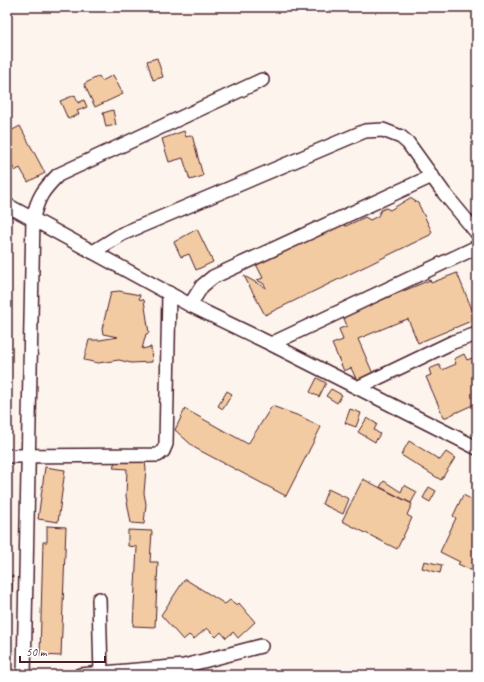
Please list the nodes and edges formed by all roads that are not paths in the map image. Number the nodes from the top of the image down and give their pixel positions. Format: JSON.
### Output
{"nodes":[{"id":1,"x":262,"y":80,"type":"dead end"},
{"id":2,"x":432,"y":176,"type":"junction"},
{"id":3,"x":7,"y":205,"type":"edge"},
{"id":4,"x":33,"y":218,"type":"junction"},
{"id":5,"x":477,"y":233,"type":"edge"},
{"id":6,"x":477,"y":247,"type":"edge"},
{"id":7,"x":93,"y":252,"type":"junction"},
{"id":8,"x":169,"y":293,"type":"junction"},
{"id":9,"x":190,"y":305,"type":"junction"},
{"id":10,"x":477,"y":334,"type":"edge"},
{"id":11,"x":271,"y":344,"type":"junction"},
{"id":12,"x":359,"y":387,"type":"junction"},
{"id":13,"x":477,"y":448,"type":"edge"},
{"id":14,"x":7,"y":456,"type":"edge"},
{"id":15,"x":29,"y":456,"type":"junction"},
{"id":16,"x":99,"y":599,"type":"dead end"},
{"id":17,"x":261,"y":646,"type":"dead end"},
{"id":18,"x":100,"y":674,"type":"edge"},
{"id":19,"x":24,"y":675,"type":"edge"},
{"id":20,"x":80,"y":675,"type":"edge"}],
"edges":[{"from":1,"to":4,"type":"street"},
{"from":2,"to":5,"type":"street"},
{"from":2,"to":7,"type":"street"},
{"from":2,"to":9,"type":"street"},
{"from":3,"to":4,"type":"street"},
{"from":4,"to":7,"type":"street"},
{"from":4,"to":15,"type":"street"},
{"from":6,"to":11,"type":"street"},
{"from":7,"to":8,"type":"street"},
{"from":8,"to":9,"type":"street"},
{"from":8,"to":15,"type":"street"},
{"from":9,"to":11,"type":"street"},
{"from":10,"to":12,"type":"street"},
{"from":11,"to":12,"type":"street"},
{"from":12,"to":13,"type":"street"},
{"from":14,"to":15,"type":"street"},
{"from":15,"to":19,"type":"street"},
{"from":16,"to":18,"type":"street"},
{"from":17,"to":18,"type":"street"},
{"from":18,"to":20,"type":"street"}]}
